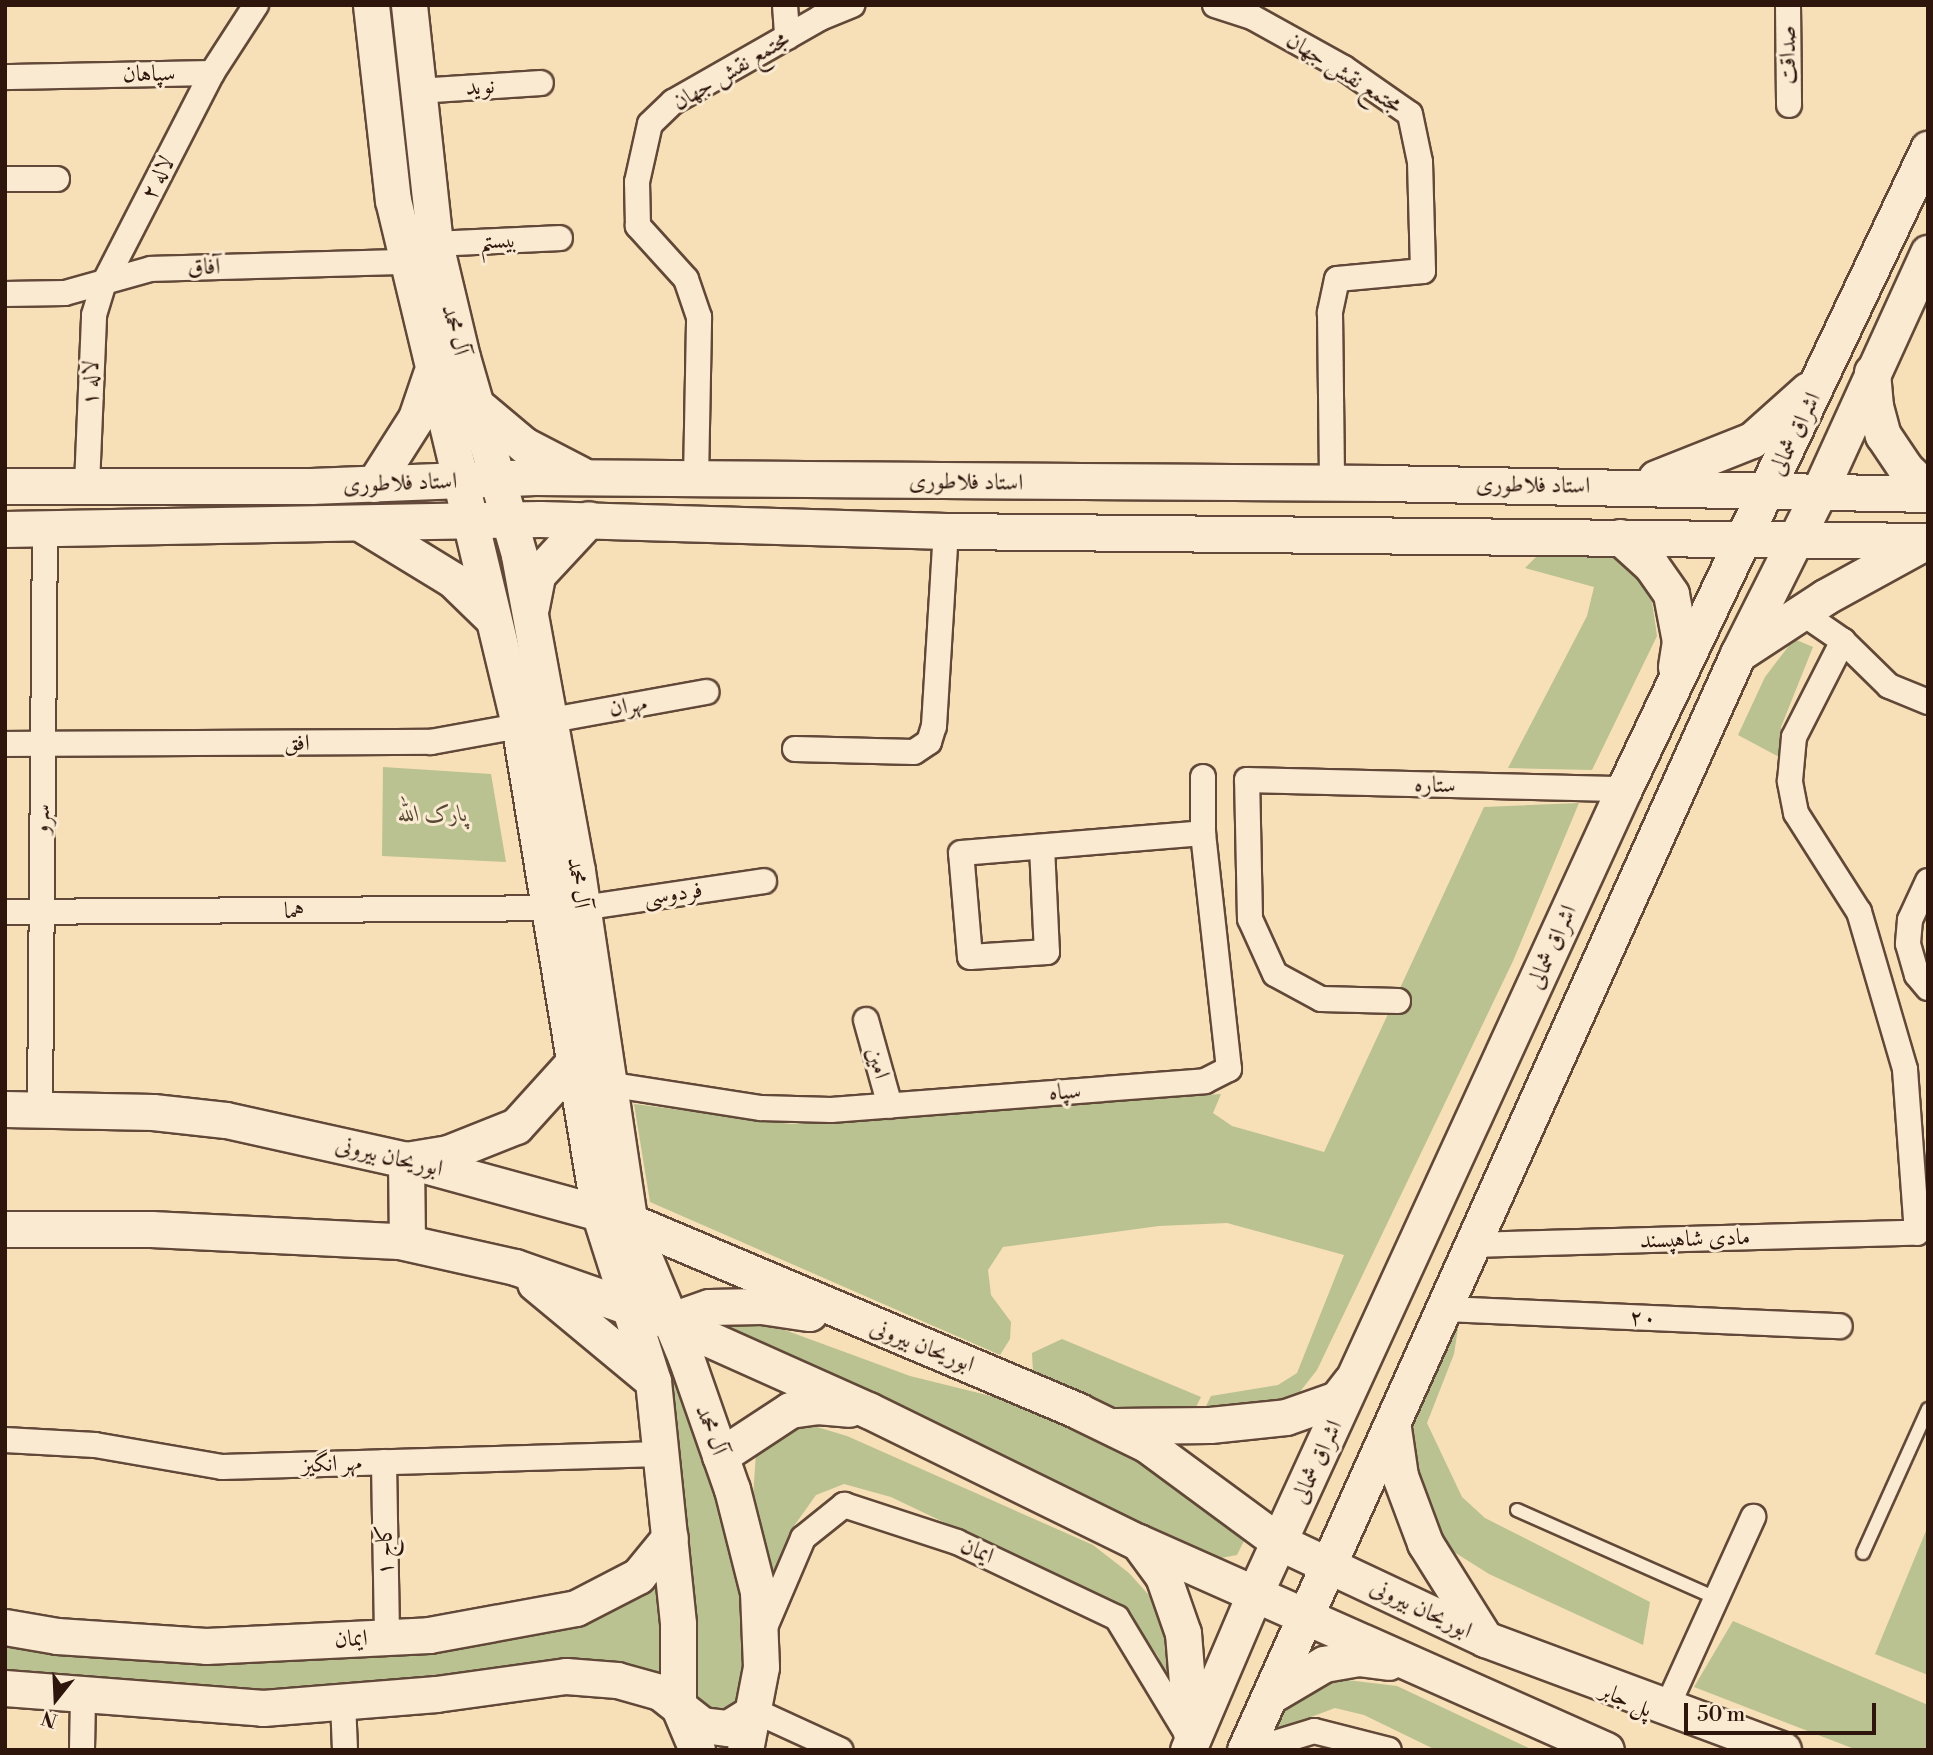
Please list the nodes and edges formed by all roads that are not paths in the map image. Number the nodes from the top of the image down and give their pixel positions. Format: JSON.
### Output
{"nodes":[{"id":1,"x":256,"y":5,"type":"edge"},
{"id":2,"x":371,"y":5,"type":"edge"},
{"id":3,"x":409,"y":5,"type":"edge"},
{"id":4,"x":785,"y":5,"type":"edge"},
{"id":5,"x":853,"y":5,"type":"edge"},
{"id":6,"x":1215,"y":5,"type":"edge"},
{"id":7,"x":1788,"y":5,"type":"edge"},
{"id":8,"x":787,"y":37,"type":"junction"},
{"id":9,"x":212,"y":73,"type":"junction"},
{"id":10,"x":5,"y":77,"type":"edge"},
{"id":11,"x":541,"y":83,"type":"dead end"},
{"id":12,"x":418,"y":91,"type":"junction"},
{"id":13,"x":1789,"y":105,"type":"dead end"},
{"id":14,"x":1928,"y":149,"type":"edge"},
{"id":15,"x":5,"y":179,"type":"edge"},
{"id":16,"x":57,"y":179,"type":"dead end"},
{"id":17,"x":560,"y":238,"type":"dead end"},
{"id":18,"x":435,"y":244,"type":"junction"},
{"id":19,"x":1928,"y":253,"type":"edge"},
{"id":20,"x":406,"y":262,"type":"junction"},
{"id":21,"x":104,"y":283,"type":"junction"},
{"id":22,"x":5,"y":294,"type":"edge"},
{"id":23,"x":1824,"y":372,"type":"junction"},
{"id":24,"x":1872,"y":372,"type":"junction"},
{"id":25,"x":431,"y":374,"type":"junction"},
{"id":26,"x":475,"y":404,"type":"junction"},
{"id":27,"x":589,"y":478,"type":"junction"},
{"id":28,"x":497,"y":479,"type":"junction"},
{"id":29,"x":696,"y":479,"type":"junction"},
{"id":30,"x":457,"y":480,"type":"junction"},
{"id":31,"x":1332,"y":483,"type":"junction"},
{"id":32,"x":374,"y":484,"type":"junction"},
{"id":33,"x":87,"y":485,"type":"junction"},
{"id":34,"x":5,"y":486,"type":"edge"},
{"id":35,"x":1625,"y":487,"type":"junction"},
{"id":36,"x":1769,"y":489,"type":"junction"},
{"id":37,"x":1819,"y":492,"type":"junction"},
{"id":38,"x":1928,"y":492,"type":"edge"},
{"id":39,"x":509,"y":519,"type":"junction"},
{"id":40,"x":589,"y":519,"type":"junction"},
{"id":41,"x":467,"y":520,"type":"junction"},
{"id":42,"x":360,"y":523,"type":"junction"},
{"id":43,"x":5,"y":529,"type":"edge"},
{"id":44,"x":45,"y":529,"type":"junction"},
{"id":45,"x":946,"y":531,"type":"junction"},
{"id":46,"x":1620,"y":537,"type":"junction"},
{"id":47,"x":1744,"y":539,"type":"junction"},
{"id":48,"x":1797,"y":540,"type":"junction"},
{"id":49,"x":1928,"y":541,"type":"edge"},
{"id":50,"x":1801,"y":612,"type":"junction"},
{"id":51,"x":530,"y":614,"type":"junction"},
{"id":52,"x":492,"y":618,"type":"junction"},
{"id":53,"x":1843,"y":641,"type":"junction"},
{"id":54,"x":1738,"y":654,"type":"junction"},
{"id":55,"x":1674,"y":679,"type":"junction"},
{"id":56,"x":706,"y":692,"type":"dead end"},
{"id":57,"x":1928,"y":702,"type":"edge"},
{"id":58,"x":534,"y":722,"type":"junction"},
{"id":59,"x":5,"y":744,"type":"edge"},
{"id":60,"x":43,"y":744,"type":"junction"},
{"id":61,"x":795,"y":749,"type":"dead end"},
{"id":62,"x":1203,"y":778,"type":"dead end"},
{"id":63,"x":1624,"y":789,"type":"junction"},
{"id":64,"x":1203,"y":833,"type":"junction"},
{"id":65,"x":1042,"y":846,"type":"junction"},
{"id":66,"x":764,"y":881,"type":"dead end"},
{"id":67,"x":1928,"y":881,"type":"edge"},
{"id":68,"x":567,"y":908,"type":"junction"},
{"id":69,"x":5,"y":912,"type":"edge"},
{"id":70,"x":41,"y":912,"type":"junction"},
{"id":71,"x":1928,"y":988,"type":"edge"},
{"id":72,"x":1398,"y":1001,"type":"dead end"},
{"id":73,"x":866,"y":1020,"type":"dead end"},
{"id":74,"x":575,"y":1061,"type":"junction"},
{"id":75,"x":607,"y":1084,"type":"junction"},
{"id":76,"x":890,"y":1106,"type":"junction"},
{"id":77,"x":5,"y":1109,"type":"edge"},
{"id":78,"x":40,"y":1110,"type":"junction"},
{"id":79,"x":406,"y":1160,"type":"junction"},
{"id":80,"x":614,"y":1217,"type":"junction"},
{"id":81,"x":5,"y":1229,"type":"edge"},
{"id":82,"x":407,"y":1242,"type":"junction"},
{"id":83,"x":1474,"y":1245,"type":"junction"},
{"id":84,"x":515,"y":1267,"type":"junction"},
{"id":85,"x":633,"y":1310,"type":"junction"},
{"id":86,"x":1387,"y":1311,"type":"junction"},
{"id":87,"x":852,"y":1319,"type":"junction"},
{"id":88,"x":669,"y":1321,"type":"junction"},
{"id":89,"x":1440,"y":1322,"type":"junction"},
{"id":90,"x":1840,"y":1326,"type":"dead end"},
{"id":91,"x":1360,"y":1370,"type":"junction"},
{"id":92,"x":653,"y":1381,"type":"junction"},
{"id":93,"x":1928,"y":1409,"type":"edge"},
{"id":94,"x":868,"y":1410,"type":"junction"},
{"id":95,"x":1108,"y":1426,"type":"junction"},
{"id":96,"x":1392,"y":1428,"type":"junction"},
{"id":97,"x":5,"y":1440,"type":"edge"},
{"id":98,"x":660,"y":1454,"type":"junction"},
{"id":99,"x":720,"y":1456,"type":"junction"},
{"id":100,"x":384,"y":1462,"type":"junction"},
{"id":101,"x":1517,"y":1510,"type":"dead end"},
{"id":102,"x":1753,"y":1517,"type":"dead end"},
{"id":103,"x":670,"y":1537,"type":"junction"},
{"id":104,"x":1138,"y":1542,"type":"junction"},
{"id":105,"x":1279,"y":1542,"type":"junction"},
{"id":106,"x":1863,"y":1553,"type":"dead end"},
{"id":107,"x":1329,"y":1566,"type":"junction"},
{"id":108,"x":1255,"y":1592,"type":"junction"},
{"id":109,"x":1716,"y":1598,"type":"junction"},
{"id":110,"x":1306,"y":1617,"type":"junction"},
{"id":111,"x":5,"y":1627,"type":"edge"},
{"id":112,"x":761,"y":1636,"type":"junction"},
{"id":113,"x":387,"y":1637,"type":"junction"},
{"id":114,"x":1485,"y":1639,"type":"junction"},
{"id":115,"x":1422,"y":1668,"type":"junction"},
{"id":116,"x":1552,"y":1668,"type":"junction"},
{"id":117,"x":5,"y":1688,"type":"edge"},
{"id":118,"x":83,"y":1696,"type":"junction"},
{"id":119,"x":1270,"y":1696,"type":"junction"},
{"id":120,"x":343,"y":1702,"type":"junction"},
{"id":121,"x":678,"y":1705,"type":"junction"},
{"id":122,"x":1667,"y":1707,"type":"junction"},
{"id":123,"x":755,"y":1711,"type":"junction"},
{"id":124,"x":1537,"y":1718,"type":"junction"},
{"id":125,"x":1190,"y":1745,"type":"edge"},
{"id":126,"x":82,"y":1750,"type":"edge"},
{"id":127,"x":345,"y":1750,"type":"edge"},
{"id":128,"x":697,"y":1750,"type":"edge"},
{"id":129,"x":745,"y":1750,"type":"edge"},
{"id":130,"x":840,"y":1750,"type":"edge"},
{"id":131,"x":1245,"y":1750,"type":"edge"},
{"id":132,"x":1252,"y":1750,"type":"edge"},
{"id":133,"x":1389,"y":1750,"type":"edge"},
{"id":134,"x":1606,"y":1750,"type":"edge"},
{"id":135,"x":1616,"y":1750,"type":"edge"},
{"id":136,"x":1737,"y":1750,"type":"edge"},
{"id":137,"x":1783,"y":1750,"type":"edge"}],
"edges":[{"from":1,"to":9,"type":"street"},
{"from":2,"to":20,"type":"main road","name":"آل محمد"},
{"from":3,"to":12,"type":"main road","name":"آل محمد"},
{"from":4,"to":8,"type":"street"},
{"from":5,"to":8,"type":"street","name":"مجتمع نقش جهان"},
{"from":6,"to":31,"type":"street","name":"مجتمع نقش جهان"},
{"from":7,"to":13,"type":"street","name":"صداقت"},
{"from":8,"to":29,"type":"street","name":"مجتمع نقش جهان"},
{"from":9,"to":10,"type":"street","name":"سپاهان"},
{"from":9,"to":21,"type":"street","name":"لاله ۲"},
{"from":11,"to":12,"type":"street","name":"نوید"},
{"from":12,"to":18,"type":"main road","name":"آل محمد"},
{"from":14,"to":23,"type":"main road","name":"اشراق شمالی"},
{"from":15,"to":16,"type":"street"},
{"from":17,"to":18,"type":"street","name":"بیستم"},
{"from":18,"to":26,"type":"main road","name":"آل محمد"},
{"from":19,"to":24,"type":"main road","name":"اشراق شمالی"},
{"from":20,"to":21,"type":"street","name":"آفاق"},
{"from":20,"to":25,"type":"main road","name":"آل محمد"},
{"from":21,"to":22,"type":"street","name":"آفاق"},
{"from":21,"to":33,"type":"street","name":"لاله ۱"},
{"from":23,"to":35,"type":"main road"},
{"from":23,"to":36,"type":"main road","name":"اشراق شمالی"},
{"from":24,"to":37,"type":"main road","name":"اشراق شمالی"},
{"from":24,"to":38,"type":"main road"},
{"from":25,"to":30,"type":"main road","name":"آل محمد"},
{"from":25,"to":32,"type":"main road"},
{"from":26,"to":27,"type":"main road"},
{"from":26,"to":28,"type":"main road","name":"آل محمد"},
{"from":27,"to":28,"type":"main road","name":"استاد فلاطوری"},
{"from":27,"to":29,"type":"main road","name":"استاد فلاطوری"},
{"from":28,"to":30,"type":"main road","name":"استاد فلاطوری"},
{"from":28,"to":39,"type":"main road","name":"آل محمد"},
{"from":29,"to":31,"type":"main road","name":"استاد فلاطوری"},
{"from":30,"to":32,"type":"main road","name":"استاد فلاطوری"},
{"from":30,"to":41,"type":"main road","name":"آل محمد"},
{"from":31,"to":35,"type":"main road","name":"استاد فلاطوری"},
{"from":32,"to":33,"type":"main road","name":"استاد فلاطوری"},
{"from":33,"to":34,"type":"main road","name":"استاد فلاطوری"},
{"from":35,"to":36,"type":"main road","name":"استاد فلاطوری"},
{"from":36,"to":37,"type":"main road","name":"استاد فلاطوری"},
{"from":36,"to":47,"type":"main road","name":"اشراق شمالی"},
{"from":37,"to":38,"type":"main road","name":"استاد فلاطوری"},
{"from":37,"to":48,"type":"main road","name":"اشراق شمالی"},
{"from":39,"to":40,"type":"main road","name":"استاد فلاطوری"},
{"from":39,"to":41,"type":"main road","name":"استاد فلاطوری"},
{"from":39,"to":51,"type":"main road","name":"آل محمد"},
{"from":40,"to":45,"type":"main road","name":"استاد فلاطوری"},
{"from":40,"to":51,"type":"main road"},
{"from":41,"to":42,"type":"main road","name":"استاد فلاطوری"},
{"from":41,"to":52,"type":"main road","name":"آل محمد"},
{"from":42,"to":44,"type":"main road","name":"استاد فلاطوری"},
{"from":42,"to":52,"type":"main road"},
{"from":43,"to":44,"type":"main road","name":"استاد فلاطوری"},
{"from":44,"to":60,"type":"street","name":"سرو"},
{"from":45,"to":46,"type":"main road","name":"استاد فلاطوری"},
{"from":45,"to":61,"type":"street"},
{"from":46,"to":47,"type":"main road","name":"استاد فلاطوری"},
{"from":46,"to":55,"type":"main road"},
{"from":47,"to":48,"type":"main road","name":"استاد فلاطوری"},
{"from":47,"to":55,"type":"main road","name":"اشراق شمالی"},
{"from":48,"to":49,"type":"main road","name":"استاد فلاطوری"},
{"from":48,"to":54,"type":"main road","name":"اشراق شمالی"},
{"from":49,"to":50,"type":"main road"},
{"from":50,"to":53,"type":"street"},
{"from":50,"to":54,"type":"main road"},
{"from":51,"to":58,"type":"main road","name":"آل محمد"},
{"from":52,"to":58,"type":"main road","name":"آل محمد"},
{"from":53,"to":57,"type":"street"},
{"from":53,"to":83,"type":"street","name":"مادی شاهپسند"},
{"from":54,"to":83,"type":"main road","name":"اشراق شمالی"},
{"from":55,"to":63,"type":"main road","name":"اشراق شمالی"},
{"from":56,"to":58,"type":"street","name":"مهران"},
{"from":58,"to":60,"type":"street","name":"افق"},
{"from":58,"to":68,"type":"main road","name":"آل محمد"},
{"from":59,"to":60,"type":"street","name":"افق"},
{"from":60,"to":70,"type":"street","name":"سرو"},
{"from":62,"to":64,"type":"street","name":"سپاه"},
{"from":63,"to":72,"type":"street","name":"ستاره"},
{"from":63,"to":86,"type":"main road","name":"اشراق شمالی"},
{"from":64,"to":65,"type":"street"},
{"from":64,"to":76,"type":"street","name":"سپاه"},
{"from":65,"to":65,"type":"street"},
{"from":66,"to":68,"type":"street","name":"فردوسی"},
{"from":67,"to":71,"type":"street"},
{"from":68,"to":70,"type":"street","name":"هما"},
{"from":68,"to":74,"type":"main road","name":"آل محمد"},
{"from":68,"to":75,"type":"main road","name":"آل محمد"},
{"from":69,"to":70,"type":"street","name":"هما"},
{"from":70,"to":78,"type":"street","name":"سرو"},
{"from":73,"to":76,"type":"street","name":"امین"},
{"from":74,"to":79,"type":"main road"},
{"from":74,"to":80,"type":"main road","name":"آل محمد"},
{"from":75,"to":76,"type":"street","name":"سپاه"},
{"from":75,"to":80,"type":"main road","name":"آل محمد"},
{"from":77,"to":78,"type":"main road","name":"ابوریحان بیرونی"},
{"from":78,"to":79,"type":"main road","name":"ابوریحان بیرونی"},
{"from":79,"to":80,"type":"main road","name":"ابوریحان بیرونی"},
{"from":79,"to":82,"type":"main road"},
{"from":80,"to":85,"type":"main road","name":"آل محمد"},
{"from":80,"to":87,"type":"main road","name":"ابوریحان بیرونی"},
{"from":80,"to":88,"type":"main road","name":"آل محمد"},
{"from":81,"to":82,"type":"main road"},
{"from":82,"to":84,"type":"main road"},
{"from":83,"to":89,"type":"main road","name":"اشراق شمالی"},
{"from":84,"to":85,"type":"main road"},
{"from":84,"to":92,"type":"main road"},
{"from":85,"to":88,"type":"main road"},
{"from":85,"to":92,"type":"main road","name":"آل محمد"},
{"from":86,"to":89,"type":"main road"},
{"from":86,"to":91,"type":"main road","name":"اشراق شمالی"},
{"from":87,"to":88,"type":"main road"},
{"from":87,"to":95,"type":"main road","name":"ابوریحان بیرونی"},
{"from":88,"to":92,"type":"main road"},
{"from":88,"to":94,"type":"main road"},
{"from":88,"to":99,"type":"main road","name":"آل محمد"},
{"from":89,"to":90,"type":"street","name":"۲۰"},
{"from":89,"to":96,"type":"main road","name":"اشراق شمالی"},
{"from":91,"to":95,"type":"main road"},
{"from":91,"to":105,"type":"main road","name":"اشراق شمالی"},
{"from":92,"to":98,"type":"main road","name":"آل محمد"},
{"from":93,"to":106,"type":"lane"},
{"from":94,"to":99,"type":"main road"},
{"from":94,"to":104,"type":"main road"},
{"from":95,"to":105,"type":"main road","name":"ابوریحان بیرونی"},
{"from":96,"to":107,"type":"main road","name":"اشراق شمالی"},
{"from":96,"to":114,"type":"main road"},
{"from":97,"to":100,"type":"street","name":"مهر انگیز"},
{"from":98,"to":100,"type":"street","name":"مهر انگیز"},
{"from":98,"to":103,"type":"main road","name":"آل محمد"},
{"from":99,"to":112,"type":"main road","name":"آل محمد"},
{"from":100,"to":113,"type":"street","name":"کاج ۱"},
{"from":101,"to":109,"type":"lane"},
{"from":102,"to":109,"type":"street"},
{"from":103,"to":113,"type":"main road","name":"ایمان"},
{"from":103,"to":121,"type":"main road","name":"آل محمد"},
{"from":104,"to":108,"type":"main road"},
{"from":104,"to":125,"type":"main road"},
{"from":105,"to":107,"type":"main road","name":"ابوریحان بیرونی"},
{"from":105,"to":108,"type":"main road","name":"اشراق شمالی"},
{"from":107,"to":110,"type":"main road","name":"اشراق شمالی"},
{"from":107,"to":114,"type":"main road","name":"ابوریحان بیرونی"},
{"from":108,"to":110,"type":"main road"},
{"from":108,"to":125,"type":"main road","name":"اشراق شمالی"},
{"from":109,"to":122,"type":"street"},
{"from":110,"to":115,"type":"main road"},
{"from":110,"to":119,"type":"main road","name":"اشراق شمالی"},
{"from":111,"to":113,"type":"main road","name":"ایمان"},
{"from":112,"to":123,"type":"main road","name":"آل محمد"},
{"from":112,"to":125,"type":"street","name":"ایمان"},
{"from":114,"to":116,"type":"main road","name":"ابوریحان بیرونی"},
{"from":115,"to":119,"type":"main road"},
{"from":115,"to":124,"type":"main road"},
{"from":116,"to":122,"type":"main road","name":"ابوریحان بیرونی"},
{"from":116,"to":136,"type":"main road","name":"پل جابر"},
{"from":117,"to":118,"type":"main road"},
{"from":118,"to":120,"type":"main road"},
{"from":118,"to":126,"type":"street"},
{"from":119,"to":131,"type":"main road","name":"اشراق شمالی"},
{"from":120,"to":121,"type":"main road"},
{"from":120,"to":127,"type":"street"},
{"from":121,"to":123,"type":"main road"},
{"from":121,"to":128,"type":"main road","name":"آل محمد"},
{"from":122,"to":137,"type":"main road","name":"ابوریحان بیرونی"},
{"from":123,"to":129,"type":"main road","name":"آل محمد"},
{"from":123,"to":130,"type":"street"},
{"from":124,"to":134,"type":"main road"},
{"from":124,"to":135,"type":"main road"},
{"from":132,"to":133,"type":"street"}]}
